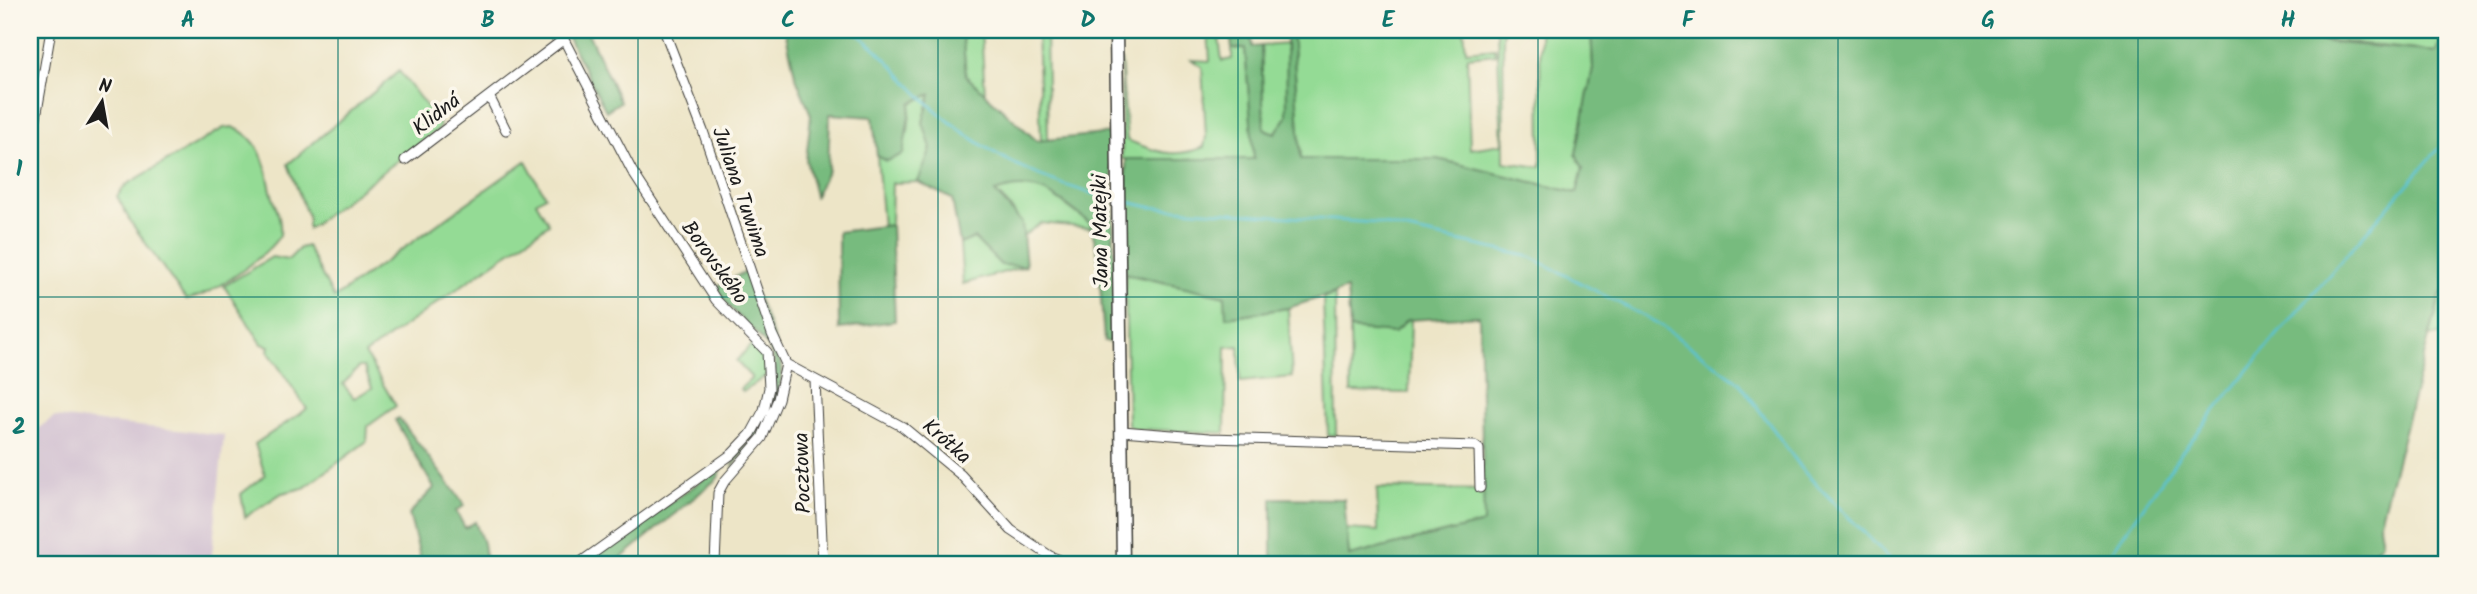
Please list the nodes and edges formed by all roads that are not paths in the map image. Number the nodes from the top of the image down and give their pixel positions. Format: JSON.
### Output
{"nodes":[{"id":1,"x":51,"y":30,"type":"edge"},
{"id":2,"x":664,"y":30,"type":"edge"},
{"id":3,"x":1116,"y":30,"type":"edge"},
{"id":4,"x":561,"y":34,"type":"edge"},
{"id":5,"x":489,"y":96,"type":"junction"},
{"id":6,"x":506,"y":130,"type":"dead end"},
{"id":7,"x":30,"y":152,"type":"edge"},
{"id":8,"x":405,"y":160,"type":"dead end"},
{"id":9,"x":786,"y":364,"type":"junction"},
{"id":10,"x":815,"y":380,"type":"junction"},
{"id":11,"x":1122,"y":431,"type":"junction"},
{"id":12,"x":1480,"y":488,"type":"dead end"},
{"id":13,"x":578,"y":564,"type":"edge"},
{"id":14,"x":715,"y":564,"type":"edge"},
{"id":15,"x":823,"y":564,"type":"edge"},
{"id":16,"x":1070,"y":564,"type":"edge"},
{"id":17,"x":1123,"y":564,"type":"edge"}],
"edges":[{"from":1,"to":7,"type":"street"},
{"from":2,"to":9,"type":"street","name":"Juliana Tuwima"},
{"from":3,"to":11,"type":"street","name":"Jana Matejki"},
{"from":4,"to":5,"type":"street","name":"Klidná"},
{"from":4,"to":13,"type":"street","name":"Borovského"},
{"from":5,"to":6,"type":"street","name":"Klidná"},
{"from":5,"to":8,"type":"street","name":"Klidná"},
{"from":9,"to":10,"type":"street","name":"Krótka"},
{"from":9,"to":14,"type":"street","name":"Pocztowa"},
{"from":10,"to":15,"type":"street","name":"Pocztowa"},
{"from":10,"to":16,"type":"street","name":"Krótka"},
{"from":11,"to":12,"type":"street"},
{"from":11,"to":17,"type":"street","name":"Jana Matejki"}]}
